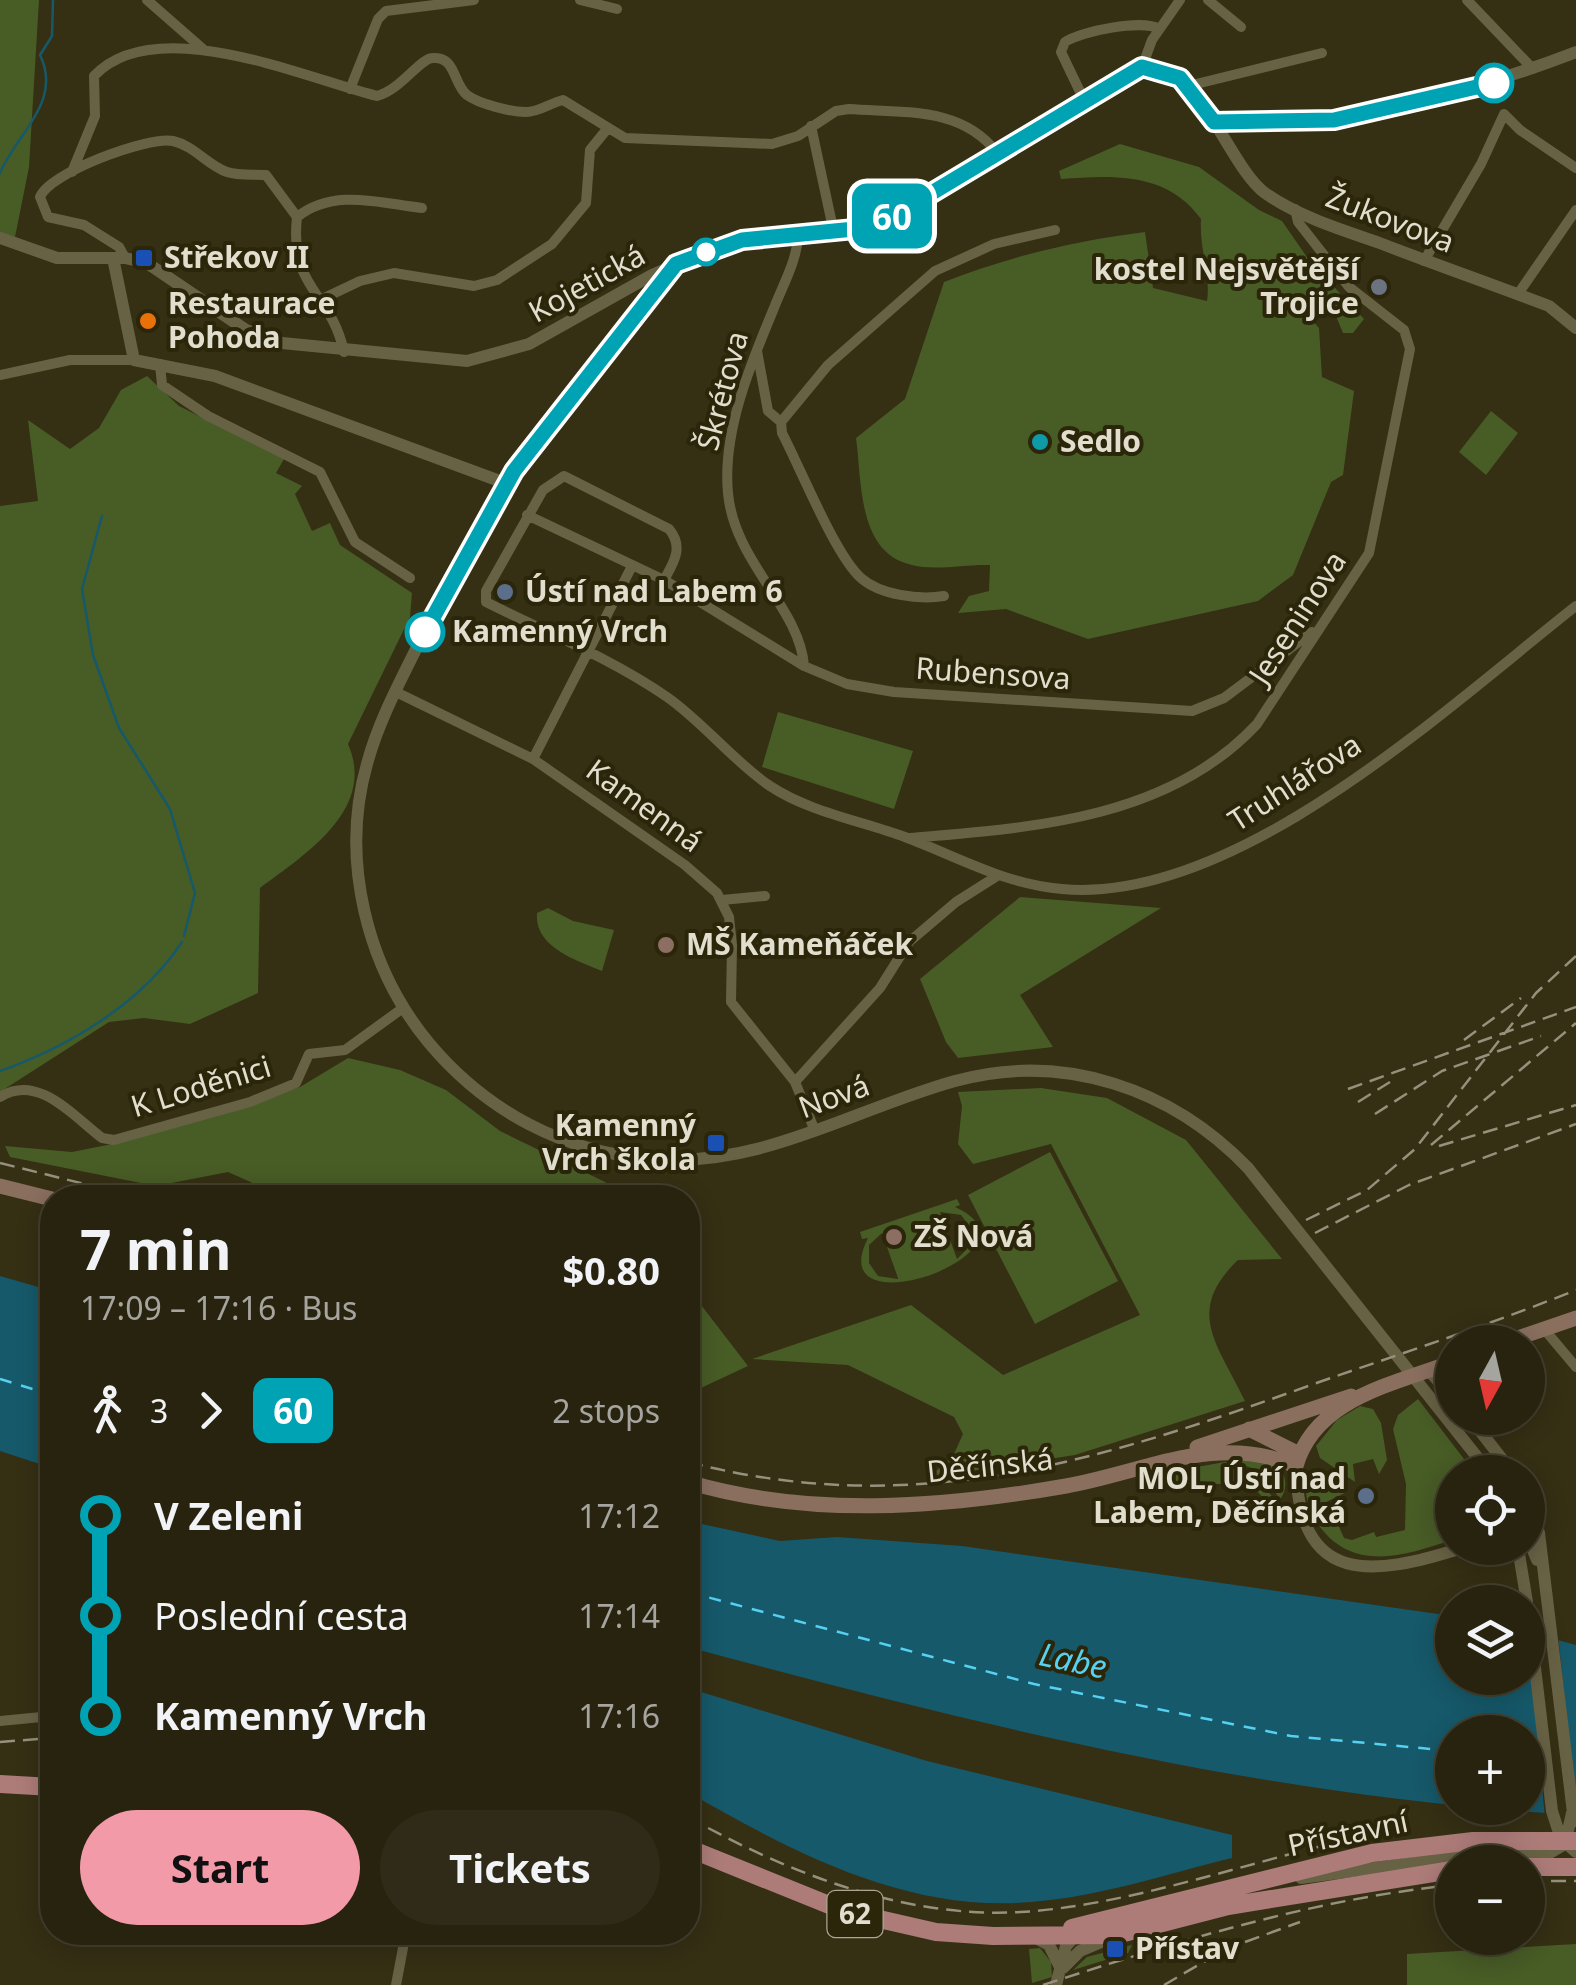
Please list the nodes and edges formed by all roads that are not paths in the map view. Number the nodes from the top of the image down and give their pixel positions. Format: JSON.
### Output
{"nodes":[{"id":1,"x":147,"y":0,"type":"edge"},
{"id":2,"x":474,"y":0,"type":"edge"},
{"id":3,"x":580,"y":0,"type":"edge"},
{"id":4,"x":1180,"y":0,"type":"edge"},
{"id":5,"x":1208,"y":0,"type":"edge"},
{"id":6,"x":1468,"y":0,"type":"edge"},
{"id":7,"x":617,"y":9,"type":"dead end"},
{"id":8,"x":1241,"y":27,"type":"dead end"},
{"id":9,"x":1158,"y":29,"type":"junction"},
{"id":10,"x":204,"y":50,"type":"junction"},
{"id":11,"x":1576,"y":52,"type":"edge"},
{"id":12,"x":1322,"y":53,"type":"dead end"},
{"id":13,"x":1142,"y":67,"type":"junction"},
{"id":14,"x":1532,"y":69,"type":"junction"},
{"id":15,"x":1188,"y":86,"type":"junction"},
{"id":16,"x":350,"y":89,"type":"junction"},
{"id":17,"x":1084,"y":100,"type":"junction"},
{"id":18,"x":1214,"y":122,"type":"junction"},
{"id":19,"x":811,"y":126,"type":"junction"},
{"id":20,"x":608,"y":129,"type":"junction"},
{"id":21,"x":998,"y":153,"type":"junction"},
{"id":22,"x":1576,"y":168,"type":"edge"},
{"id":23,"x":72,"y":172,"type":"junction"},
{"id":24,"x":422,"y":208,"type":"dead end"},
{"id":25,"x":1295,"y":208,"type":"junction"},
{"id":26,"x":1576,"y":210,"type":"edge"},
{"id":27,"x":297,"y":217,"type":"junction"},
{"id":28,"x":1056,"y":230,"type":"dead end"},
{"id":29,"x":834,"y":233,"type":"junction"},
{"id":30,"x":798,"y":236,"type":"junction"},
{"id":31,"x":0,"y":238,"type":"edge"},
{"id":32,"x":119,"y":258,"type":"junction"},
{"id":33,"x":1424,"y":261,"type":"junction"},
{"id":34,"x":676,"y":264,"type":"junction"},
{"id":35,"x":1518,"y":294,"type":"junction"},
{"id":36,"x":320,"y":300,"type":"junction"},
{"id":37,"x":1576,"y":328,"type":"edge"},
{"id":38,"x":757,"y":350,"type":"junction"},
{"id":39,"x":344,"y":352,"type":"junction"},
{"id":40,"x":134,"y":360,"type":"junction"},
{"id":41,"x":160,"y":364,"type":"junction"},
{"id":42,"x":0,"y":376,"type":"edge"},
{"id":43,"x":781,"y":422,"type":"junction"},
{"id":44,"x":505,"y":483,"type":"junction"},
{"id":45,"x":528,"y":515,"type":"junction"},
{"id":46,"x":632,"y":566,"type":"junction"},
{"id":47,"x":410,"y":578,"type":"dead end"},
{"id":48,"x":664,"y":580,"type":"junction"},
{"id":49,"x":944,"y":596,"type":"dead end"},
{"id":50,"x":1576,"y":606,"type":"edge"},
{"id":51,"x":1320,"y":626,"type":"junction"},
{"id":52,"x":588,"y":653,"type":"junction"},
{"id":53,"x":804,"y":666,"type":"junction"},
{"id":54,"x":396,"y":692,"type":"junction"},
{"id":55,"x":534,"y":759,"type":"junction"},
{"id":56,"x":909,"y":838,"type":"junction"},
{"id":57,"x":997,"y":876,"type":"junction"},
{"id":58,"x":765,"y":896,"type":"dead end"},
{"id":59,"x":722,"y":900,"type":"junction"},
{"id":60,"x":403,"y":1008,"type":"junction"},
{"id":61,"x":795,"y":1082,"type":"junction"},
{"id":62,"x":0,"y":1097,"type":"edge"},
{"id":63,"x":815,"y":1131,"type":"junction"},
{"id":64,"x":0,"y":1186,"type":"edge"},
{"id":65,"x":40,"y":1196,"type":"edge"},
{"id":66,"x":1576,"y":1318,"type":"edge"},
{"id":67,"x":1545,"y":1329,"type":"edge"},
{"id":68,"x":1545,"y":1338,"type":"edge"},
{"id":69,"x":1576,"y":1367,"type":"edge"},
{"id":70,"x":1435,"y":1369,"type":"edge"},
{"id":71,"x":1429,"y":1371,"type":"junction"},
{"id":72,"x":1435,"y":1378,"type":"edge"},
{"id":73,"x":1368,"y":1392,"type":"junction"},
{"id":74,"x":1249,"y":1429,"type":"junction"},
{"id":75,"x":1483,"y":1435,"type":"edge"},
{"id":76,"x":1475,"y":1455,"type":"edge"},
{"id":77,"x":1499,"y":1455,"type":"edge"},
{"id":78,"x":1166,"y":1460,"type":"junction"},
{"id":79,"x":1298,"y":1460,"type":"junction"},
{"id":80,"x":700,"y":1485,"type":"edge"},
{"id":81,"x":1435,"y":1556,"type":"edge"},
{"id":82,"x":1539,"y":1565,"type":"edge"},
{"id":83,"x":1543,"y":1565,"type":"edge"},
{"id":84,"x":1544,"y":1576,"type":"junction"},
{"id":85,"x":1538,"y":1695,"type":"edge"},
{"id":86,"x":40,"y":1717,"type":"edge"},
{"id":87,"x":0,"y":1721,"type":"edge"},
{"id":88,"x":0,"y":1784,"type":"edge"},
{"id":89,"x":40,"y":1786,"type":"edge"},
{"id":90,"x":1552,"y":1811,"type":"junction"},
{"id":91,"x":1572,"y":1813,"type":"junction"},
{"id":92,"x":1576,"y":1828,"type":"edge"},
{"id":93,"x":1538,"y":1845,"type":"edge"},
{"id":94,"x":1572,"y":1846,"type":"edge"},
{"id":95,"x":700,"y":1853,"type":"edge"},
{"id":96,"x":1545,"y":1855,"type":"edge"},
{"id":97,"x":1435,"y":1859,"type":"edge"},
{"id":98,"x":1545,"y":1863,"type":"edge"},
{"id":99,"x":1372,"y":1867,"type":"junction"},
{"id":100,"x":1576,"y":1867,"type":"edge"},
{"id":101,"x":1435,"y":1873,"type":"edge"},
{"id":102,"x":1252,"y":1884,"type":"junction"},
{"id":103,"x":1228,"y":1906,"type":"junction"},
{"id":104,"x":1080,"y":1931,"type":"junction"},
{"id":105,"x":1032,"y":1936,"type":"junction"},
{"id":106,"x":1116,"y":1936,"type":"junction"},
{"id":107,"x":404,"y":1945,"type":"edge"},
{"id":108,"x":1061,"y":1970,"type":"junction"},
{"id":109,"x":396,"y":1985,"type":"edge"},
{"id":110,"x":1056,"y":1985,"type":"edge"}],
"edges":[{"from":1,"to":10,"type":"street"},
{"from":2,"to":16,"type":"street"},
{"from":3,"to":7,"type":"street"},
{"from":4,"to":9,"type":"street"},
{"from":5,"to":8,"type":"street"},
{"from":6,"to":14,"type":"street"},
{"from":9,"to":13,"type":"street"},
{"from":9,"to":17,"type":"street"},
{"from":10,"to":16,"type":"street"},
{"from":10,"to":23,"type":"street"},
{"from":11,"to":14,"type":"street"},
{"from":12,"to":15,"type":"street"},
{"from":13,"to":15,"type":"street"},
{"from":13,"to":17,"type":"street","name":"Kojetická"},
{"from":14,"to":18,"type":"street"},
{"from":15,"to":18,"type":"street","name":"Žukovova"},
{"from":16,"to":20,"type":"street"},
{"from":17,"to":21,"type":"street","name":"Kojetická"},
{"from":18,"to":25,"type":"street","name":"Žukovova"},
{"from":19,"to":20,"type":"street"},
{"from":19,"to":21,"type":"street"},
{"from":19,"to":29,"type":"street"},
{"from":20,"to":36,"type":"street"},
{"from":21,"to":29,"type":"street","name":"Kojetická"},
{"from":22,"to":33,"type":"street"},
{"from":23,"to":27,"type":"street"},
{"from":23,"to":32,"type":"street"},
{"from":24,"to":27,"type":"street"},
{"from":25,"to":33,"type":"street","name":"Žukovova"},
{"from":25,"to":51,"type":"street","name":"Jeseninova"},
{"from":26,"to":35,"type":"street"},
{"from":27,"to":36,"type":"street"},
{"from":28,"to":43,"type":"street"},
{"from":29,"to":30,"type":"street","name":"Kojetická"},
{"from":30,"to":34,"type":"street","name":"Kojetická"},
{"from":30,"to":38,"type":"street","name":"Škrétova"},
{"from":31,"to":32,"type":"street","name":"Kojetická"},
{"from":32,"to":39,"type":"street","name":"Kojetická"},
{"from":32,"to":40,"type":"street"},
{"from":33,"to":35,"type":"street","name":"Žukovova"},
{"from":34,"to":39,"type":"street","name":"Kojetická"},
{"from":34,"to":44,"type":"street","name":"Nová"},
{"from":35,"to":37,"type":"street","name":"Žukovova"},
{"from":36,"to":39,"type":"street"},
{"from":38,"to":43,"type":"street"},
{"from":38,"to":53,"type":"street","name":"Škrétova"},
{"from":40,"to":41,"type":"street"},
{"from":40,"to":42,"type":"street"},
{"from":41,"to":44,"type":"street"},
{"from":41,"to":47,"type":"street"},
{"from":43,"to":49,"type":"street"},
{"from":44,"to":54,"type":"street","name":"Nová"},
{"from":45,"to":46,"type":"street","name":"Rubensova"},
{"from":45,"to":48,"type":"street"},
{"from":45,"to":52,"type":"street","name":"Truhlářova"},
{"from":46,"to":48,"type":"street","name":"Rubensova"},
{"from":46,"to":52,"type":"street"},
{"from":48,"to":53,"type":"street","name":"Rubensova"},
{"from":50,"to":57,"type":"street","name":"Truhlářova"},
{"from":51,"to":53,"type":"street","name":"Rubensova"},
{"from":51,"to":56,"type":"street","name":"Jeseninova"},
{"from":52,"to":55,"type":"street"},
{"from":52,"to":56,"type":"street","name":"Truhlářova"},
{"from":54,"to":55,"type":"street"},
{"from":54,"to":60,"type":"street","name":"Nová"},
{"from":55,"to":59,"type":"street","name":"Kamenná"},
{"from":56,"to":57,"type":"street","name":"Truhlářova"},
{"from":57,"to":61,"type":"street","name":"Nová"},
{"from":58,"to":59,"type":"street"},
{"from":59,"to":61,"type":"street"},
{"from":60,"to":62,"type":"street","name":"K Loděnici"},
{"from":60,"to":63,"type":"street","name":"Nová"},
{"from":61,"to":63,"type":"street"},
{"from":63,"to":76,"type":"street","name":"Nová"},
{"from":64,"to":65,"type":"main road"},
{"from":66,"to":67,"type":"main road"},
{"from":68,"to":69,"type":"street"},
{"from":70,"to":71,"type":"main road"},
{"from":71,"to":72,"type":"street"},
{"from":71,"to":73,"type":"main road"},
{"from":73,"to":74,"type":"main road"},
{"from":73,"to":79,"type":"main road"},
{"from":74,"to":78,"type":"main road"},
{"from":74,"to":79,"type":"main road"},
{"from":75,"to":77,"type":"street"},
{"from":78,"to":79,"type":"main road","name":"Děčínská"},
{"from":78,"to":80,"type":"main road","name":"Děčínská"},
{"from":79,"to":81,"type":"street"},
{"from":82,"to":84,"type":"street"},
{"from":83,"to":84,"type":"street"},
{"from":84,"to":91,"type":"street"},
{"from":85,"to":90,"type":"street"},
{"from":86,"to":87,"type":"street"},
{"from":88,"to":89,"type":"main road"},
{"from":90,"to":93,"type":"street"},
{"from":90,"to":94,"type":"street"},
{"from":91,"to":92,"type":"street"},
{"from":91,"to":94,"type":"street"},
{"from":94,"to":96,"type":"street"},
{"from":94,"to":102,"type":"main road","name":"Přístavní","number":"62"},
{"from":95,"to":105,"type":"main road","name":"Přístavní","number":"62"},
{"from":97,"to":99,"type":"street","name":"Přístavní"},
{"from":98,"to":100,"type":"main road","name":"Přístavní"},
{"from":99,"to":102,"type":"street","name":"Přístavní"},
{"from":99,"to":103,"type":"street","name":"Přístavní"},
{"from":101,"to":103,"type":"main road","name":"Přístavní","number":"62"},
{"from":102,"to":104,"type":"main road","name":"Přístavní","number":"62"},
{"from":103,"to":106,"type":"main road","name":"Přístavní","number":"62"},
{"from":104,"to":105,"type":"main road","name":"Přístavní","number":"62"},
{"from":104,"to":106,"type":"main road","name":"Přístavní","number":"62"},
{"from":104,"to":108,"type":"street"},
{"from":105,"to":108,"type":"street"},
{"from":106,"to":108,"type":"street"},
{"from":107,"to":109,"type":"street"},
{"from":108,"to":110,"type":"street"}]}
